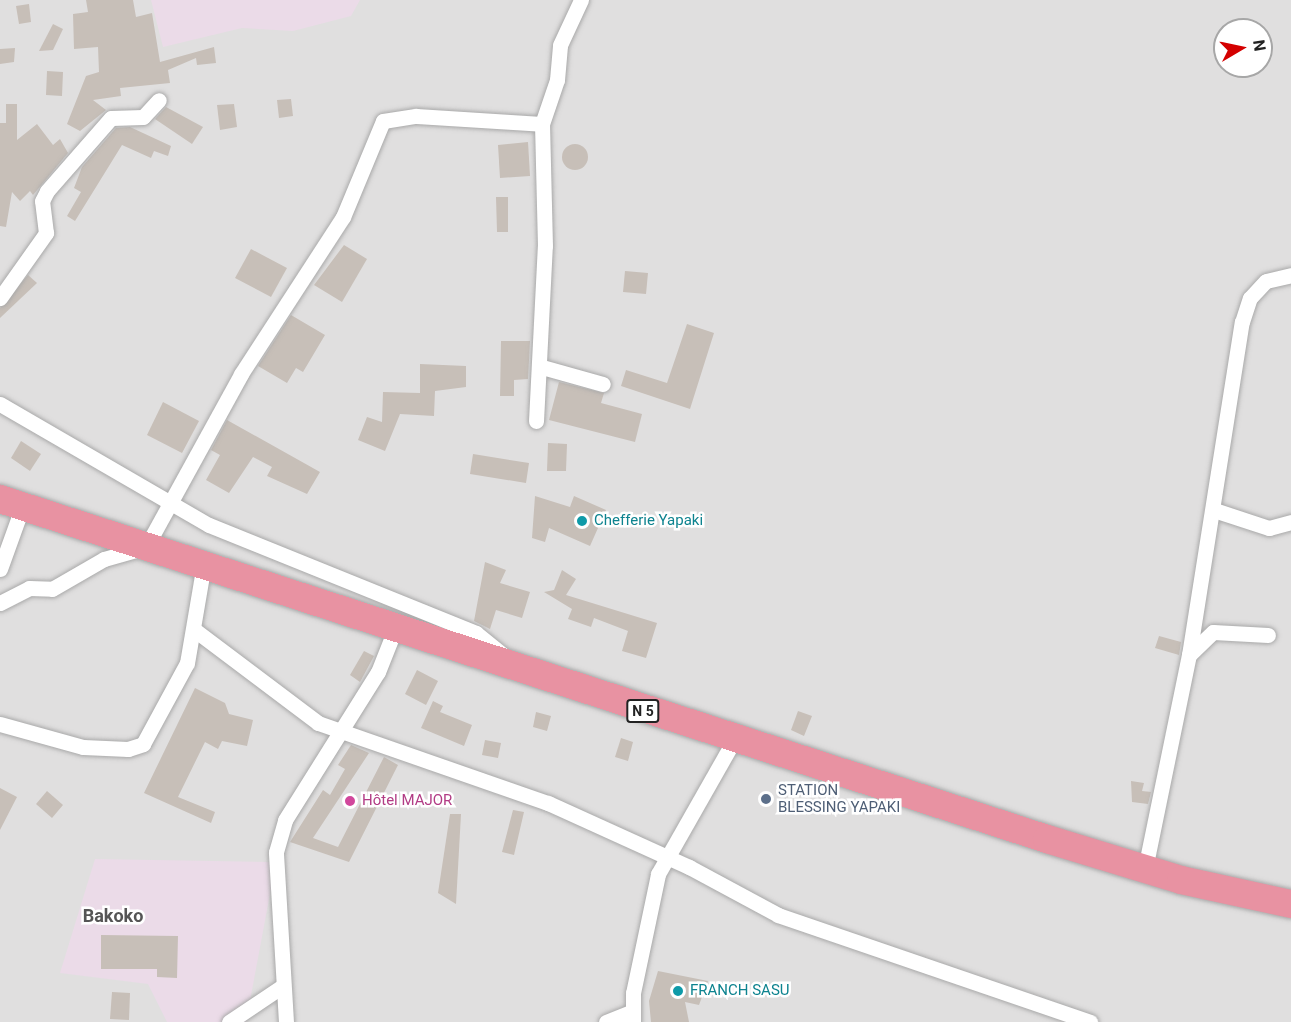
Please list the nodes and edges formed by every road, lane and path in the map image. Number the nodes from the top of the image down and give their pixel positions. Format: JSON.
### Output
{"nodes":[{"id":1,"x":581,"y":0,"type":"edge"},
{"id":2,"x":159,"y":100,"type":"dead end"},
{"id":3,"x":542,"y":124,"type":"junction"},
{"id":4,"x":1291,"y":275,"type":"edge"},
{"id":5,"x":0,"y":298,"type":"edge"},
{"id":6,"x":542,"y":368,"type":"junction"},
{"id":7,"x":603,"y":384,"type":"dead end"},
{"id":8,"x":0,"y":404,"type":"edge"},
{"id":9,"x":536,"y":422,"type":"dead end"},
{"id":10,"x":12,"y":502,"type":"edge"},
{"id":11,"x":172,"y":505,"type":"junction"},
{"id":12,"x":1214,"y":510,"type":"junction"},
{"id":13,"x":1291,"y":522,"type":"edge"},
{"id":14,"x":146,"y":548,"type":"junction"},
{"id":15,"x":204,"y":564,"type":"junction"},
{"id":16,"x":0,"y":569,"type":"edge"},
{"id":17,"x":0,"y":603,"type":"edge"},
{"id":18,"x":395,"y":629,"type":"junction"},
{"id":19,"x":196,"y":631,"type":"junction"},
{"id":20,"x":1268,"y":635,"type":"dead end"},
{"id":21,"x":1189,"y":655,"type":"junction"},
{"id":22,"x":518,"y":669,"type":"junction"},
{"id":23,"x":0,"y":724,"type":"edge"},
{"id":24,"x":338,"y":728,"type":"junction"},
{"id":25,"x":734,"y":740,"type":"junction"},
{"id":26,"x":666,"y":856,"type":"junction"},
{"id":27,"x":1145,"y":869,"type":"junction"},
{"id":28,"x":1291,"y":904,"type":"edge"},
{"id":29,"x":281,"y":987,"type":"junction"},
{"id":30,"x":632,"y":1017,"type":"edge"},
{"id":31,"x":229,"y":1022,"type":"edge"},
{"id":32,"x":286,"y":1022,"type":"edge"},
{"id":33,"x":606,"y":1022,"type":"edge"},
{"id":34,"x":1090,"y":1022,"type":"edge"}],
"edges":[{"from":1,"to":3,"type":"street"},
{"from":2,"to":5,"type":"street"},
{"from":3,"to":6,"type":"street"},
{"from":3,"to":11,"type":"street"},
{"from":4,"to":12,"type":"street"},
{"from":6,"to":7,"type":"street"},
{"from":6,"to":9,"type":"street"},
{"from":8,"to":11,"type":"street"},
{"from":10,"to":14,"type":"highway","number":"N 5"},
{"from":10,"to":16,"type":"street"},
{"from":11,"to":14,"type":"street"},
{"from":11,"to":22,"type":"street"},
{"from":12,"to":13,"type":"street"},
{"from":12,"to":21,"type":"street"},
{"from":14,"to":15,"type":"highway","number":"N 5"},
{"from":14,"to":17,"type":"street"},
{"from":15,"to":18,"type":"highway","number":"N 5"},
{"from":15,"to":19,"type":"street"},
{"from":18,"to":22,"type":"highway","number":"N 5"},
{"from":18,"to":24,"type":"street"},
{"from":19,"to":23,"type":"street"},
{"from":19,"to":24,"type":"street"},
{"from":20,"to":21,"type":"street"},
{"from":21,"to":27,"type":"street"},
{"from":22,"to":25,"type":"highway","number":"N 5"},
{"from":24,"to":26,"type":"street"},
{"from":24,"to":29,"type":"street"},
{"from":25,"to":26,"type":"street"},
{"from":25,"to":27,"type":"highway","number":"N 5"},
{"from":26,"to":30,"type":"street"},
{"from":26,"to":34,"type":"street"},
{"from":27,"to":28,"type":"highway","number":"N 5"},
{"from":29,"to":31,"type":"street"},
{"from":29,"to":32,"type":"street"},
{"from":30,"to":33,"type":"street"}]}
